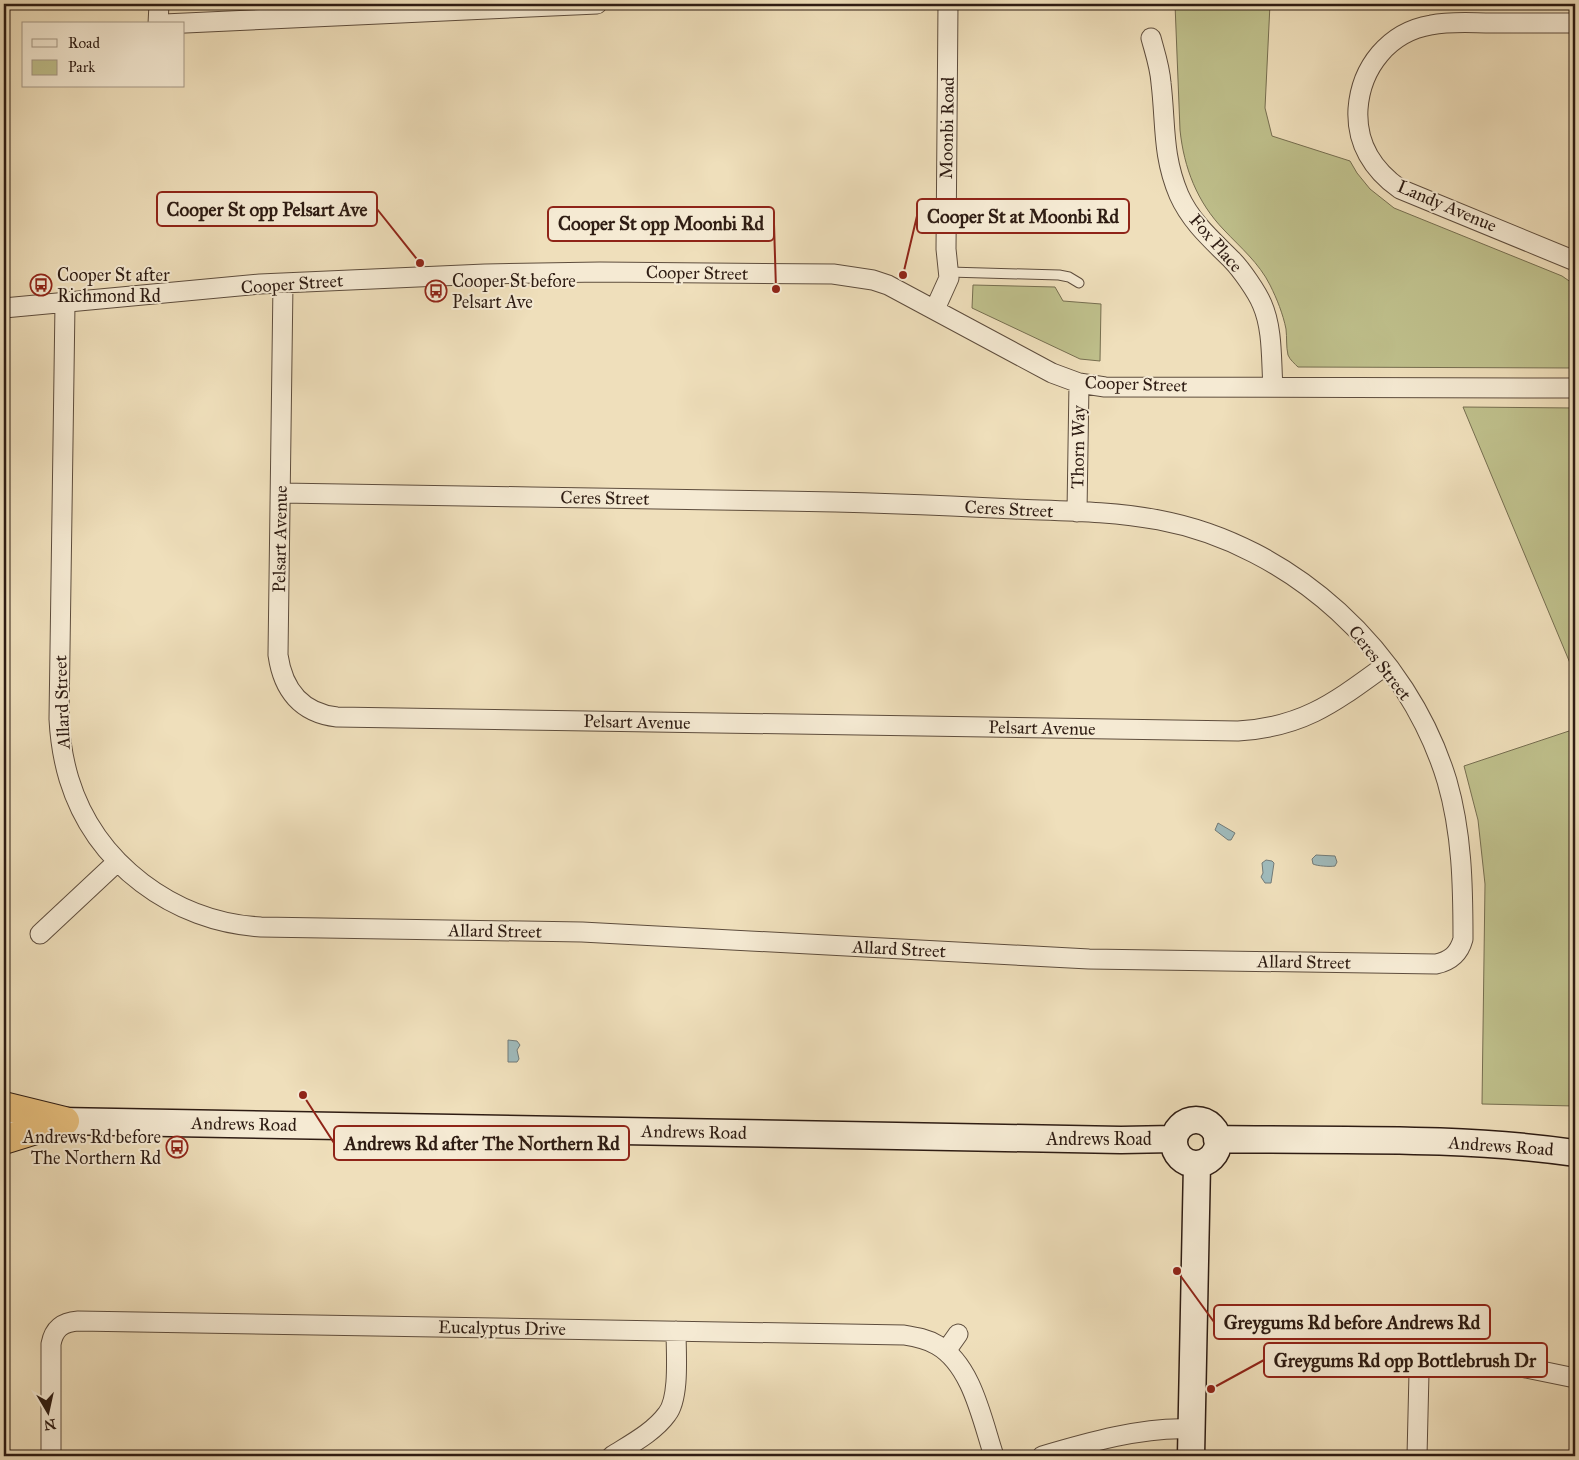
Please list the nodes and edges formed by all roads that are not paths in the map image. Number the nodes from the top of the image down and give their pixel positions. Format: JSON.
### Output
{"nodes":[{"id":1,"x":159,"y":4,"type":"edge"},
{"id":2,"x":598,"y":4,"type":"edge"},
{"id":3,"x":948,"y":4,"type":"edge"},
{"id":4,"x":158,"y":22,"type":"edge"},
{"id":5,"x":185,"y":23,"type":"edge"},
{"id":6,"x":1575,"y":23,"type":"edge"},
{"id":7,"x":1151,"y":38,"type":"dead end"},
{"id":8,"x":1575,"y":261,"type":"edge"},
{"id":9,"x":949,"y":272,"type":"junction"},
{"id":10,"x":284,"y":283,"type":"junction"},
{"id":11,"x":1079,"y":283,"type":"dead end"},
{"id":12,"x":65,"y":304,"type":"junction"},
{"id":13,"x":4,"y":308,"type":"edge"},
{"id":14,"x":935,"y":309,"type":"junction"},
{"id":15,"x":1079,"y":383,"type":"junction"},
{"id":16,"x":1273,"y":387,"type":"junction"},
{"id":17,"x":1575,"y":388,"type":"edge"},
{"id":18,"x":281,"y":493,"type":"junction"},
{"id":19,"x":1077,"y":512,"type":"junction"},
{"id":20,"x":1386,"y":665,"type":"junction"},
{"id":21,"x":117,"y":862,"type":"junction"},
{"id":22,"x":40,"y":934,"type":"dead end"},
{"id":23,"x":1459,"y":950,"type":"joint"},
{"id":24,"x":4,"y":1106,"type":"edge"},
{"id":25,"x":4,"y":1120,"type":"edge"},
{"id":26,"x":64,"y":1121,"type":"junction"},
{"id":27,"x":1174,"y":1139,"type":"junction"},
{"id":28,"x":1217,"y":1139,"type":"junction"},
{"id":29,"x":4,"y":1140,"type":"edge"},
{"id":30,"x":1575,"y":1153,"type":"edge"},
{"id":31,"x":1197,"y":1164,"type":"junction"},
{"id":32,"x":676,"y":1331,"type":"junction"},
{"id":33,"x":958,"y":1334,"type":"dead end"},
{"id":34,"x":946,"y":1351,"type":"junction"},
{"id":35,"x":1575,"y":1378,"type":"edge"},
{"id":36,"x":1191,"y":1429,"type":"junction"},
{"id":37,"x":50,"y":1456,"type":"edge"},
{"id":38,"x":612,"y":1456,"type":"edge"},
{"id":39,"x":994,"y":1456,"type":"edge"},
{"id":40,"x":1042,"y":1456,"type":"edge"},
{"id":41,"x":1191,"y":1456,"type":"edge"},
{"id":42,"x":1417,"y":1456,"type":"edge"}],
"edges":[{"from":1,"to":4,"type":"street"},
{"from":2,"to":5,"type":"street"},
{"from":3,"to":9,"type":"street","name":"Moonbi Road"},
{"from":6,"to":8,"type":"street","name":"Landy Avenue"},
{"from":7,"to":16,"type":"street","name":"Fox Place"},
{"from":9,"to":11,"type":"lane"},
{"from":9,"to":14,"type":"street","name":"Moonbi Road"},
{"from":10,"to":12,"type":"street","name":"Cooper Street"},
{"from":10,"to":14,"type":"street","name":"Cooper Street"},
{"from":10,"to":18,"type":"street","name":"Pelsart Avenue"},
{"from":12,"to":13,"type":"street","name":"Cooper Street"},
{"from":12,"to":21,"type":"street","name":"Allard Street"},
{"from":14,"to":15,"type":"street","name":"Cooper Street"},
{"from":15,"to":16,"type":"street","name":"Cooper Street"},
{"from":15,"to":19,"type":"street","name":"Thorn Way"},
{"from":16,"to":17,"type":"street","name":"Cooper Street"},
{"from":18,"to":19,"type":"street","name":"Ceres Street"},
{"from":18,"to":20,"type":"street","name":"Pelsart Avenue"},
{"from":19,"to":20,"type":"street","name":"Ceres Street"},
{"from":20,"to":23,"type":"street","name":"Ceres Street"},
{"from":21,"to":22,"type":"street"},
{"from":21,"to":23,"type":"street","name":"Allard Street"},
{"from":24,"to":26,"type":"highway"},
{"from":25,"to":26,"type":"main road","name":"Andrews Road"},
{"from":26,"to":27,"type":"main road","name":"Andrews Road"},
{"from":26,"to":29,"type":"highway"},
{"from":27,"to":28,"type":"main road","name":"Andrews Road"},
{"from":27,"to":31,"type":"main road","name":"Andrews Road"},
{"from":28,"to":30,"type":"main road","name":"Andrews Road"},
{"from":28,"to":31,"type":"main road"},
{"from":31,"to":36,"type":"main road"},
{"from":32,"to":34,"type":"street","name":"Eucalyptus Drive"},
{"from":32,"to":37,"type":"street","name":"Eucalyptus Drive"},
{"from":32,"to":38,"type":"street"},
{"from":33,"to":34,"type":"street"},
{"from":34,"to":39,"type":"street","name":"Eucalyptus Drive"},
{"from":35,"to":42,"type":"street"},
{"from":36,"to":40,"type":"street"},
{"from":36,"to":41,"type":"main road"}]}
